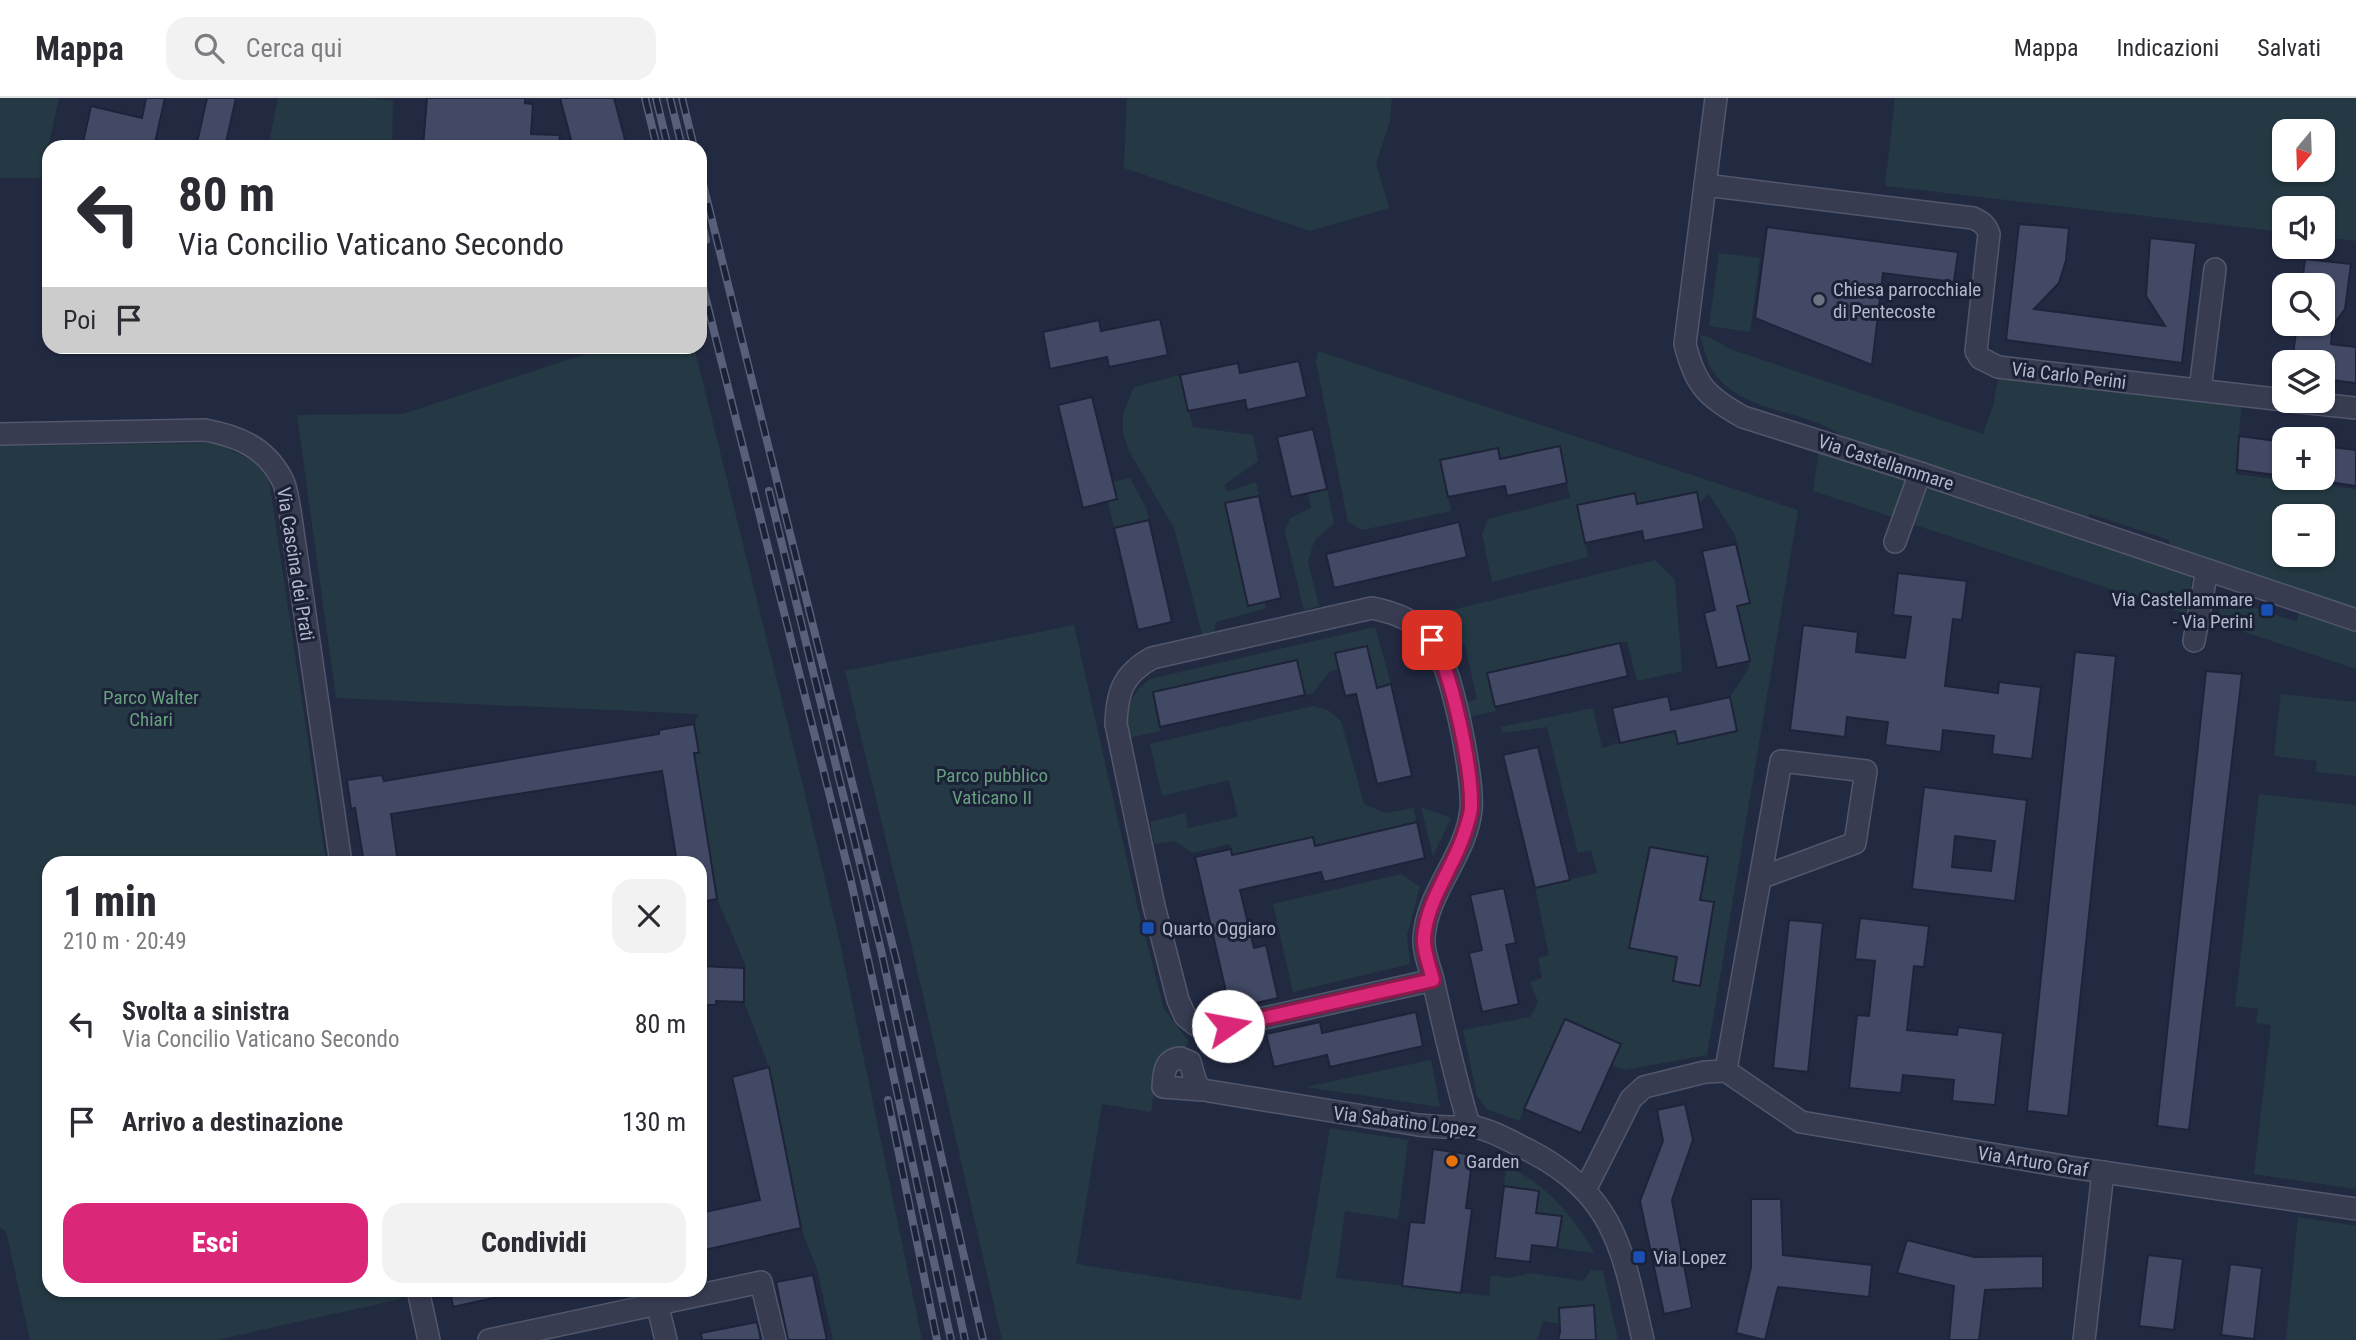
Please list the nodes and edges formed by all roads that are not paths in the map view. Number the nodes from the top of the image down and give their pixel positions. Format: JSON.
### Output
{"nodes":[{"id":1,"x":1716,"y":98,"type":"edge"},
{"id":2,"x":1705,"y":185,"type":"junction"},
{"id":3,"x":2216,"y":269,"type":"dead end"},
{"id":4,"x":2200,"y":390,"type":"junction"},
{"id":5,"x":2272,"y":399,"type":"edge"},
{"id":6,"x":2335,"y":406,"type":"edge"},
{"id":7,"x":2356,"y":408,"type":"edge"},
{"id":8,"x":0,"y":434,"type":"edge"},
{"id":9,"x":1920,"y":473,"type":"junction"},
{"id":10,"x":1895,"y":542,"type":"dead end"},
{"id":11,"x":2207,"y":570,"type":"junction"},
{"id":12,"x":2356,"y":620,"type":"edge"},
{"id":13,"x":2194,"y":641,"type":"dead end"},
{"id":14,"x":340,"y":856,"type":"edge"},
{"id":15,"x":1760,"y":878,"type":"junction"},
{"id":16,"x":1433,"y":980,"type":"junction"},
{"id":17,"x":1726,"y":1071,"type":"junction"},
{"id":18,"x":1206,"y":1090,"type":"dead end"},
{"id":19,"x":1469,"y":1125,"type":"junction"},
{"id":20,"x":2103,"y":1172,"type":"junction"},
{"id":21,"x":1585,"y":1190,"type":"junction"},
{"id":22,"x":2356,"y":1209,"type":"edge"},
{"id":23,"x":707,"y":1293,"type":"edge"},
{"id":24,"x":420,"y":1297,"type":"edge"},
{"id":25,"x":687,"y":1297,"type":"edge"},
{"id":26,"x":657,"y":1303,"type":"junction"},
{"id":27,"x":552,"y":1333,"type":"edge"},
{"id":28,"x":429,"y":1340,"type":"edge"},
{"id":29,"x":489,"y":1340,"type":"edge"},
{"id":30,"x":666,"y":1340,"type":"edge"},
{"id":31,"x":775,"y":1340,"type":"edge"},
{"id":32,"x":1643,"y":1340,"type":"edge"},
{"id":33,"x":2084,"y":1340,"type":"edge"}],
"edges":[{"from":1,"to":2,"type":"street","name":"Via Castellammare"},
{"from":2,"to":4,"type":"street","name":"Via Carlo Perini"},
{"from":2,"to":9,"type":"street","name":"Via Castellammare"},
{"from":3,"to":4,"type":"street"},
{"from":4,"to":5,"type":"street","name":"Via Carlo Perini"},
{"from":6,"to":7,"type":"street"},
{"from":8,"to":14,"type":"street","name":"Via Cascina dei Prati"},
{"from":9,"to":10,"type":"street"},
{"from":9,"to":11,"type":"street","name":"Via Castellammare"},
{"from":11,"to":12,"type":"street","name":"Via Castellammare"},
{"from":11,"to":13,"type":"street"},
{"from":15,"to":15,"type":"street"},
{"from":15,"to":17,"type":"street"},
{"from":16,"to":16,"type":"street"},
{"from":16,"to":19,"type":"street"},
{"from":17,"to":20,"type":"street","name":"Via Arturo Graf"},
{"from":17,"to":21,"type":"street"},
{"from":18,"to":19,"type":"street","name":"Via Sabatino Lopez"},
{"from":19,"to":21,"type":"street","name":"Via Sabatino Lopez"},
{"from":20,"to":22,"type":"street","name":"Via Arturo Graf"},
{"from":20,"to":33,"type":"street"},
{"from":21,"to":32,"type":"street","name":"Via Sabatino Lopez"},
{"from":23,"to":31,"type":"street"},
{"from":24,"to":28,"type":"street"},
{"from":25,"to":26,"type":"street"},
{"from":26,"to":27,"type":"street"},
{"from":26,"to":30,"type":"street"},
{"from":27,"to":29,"type":"street"}]}
